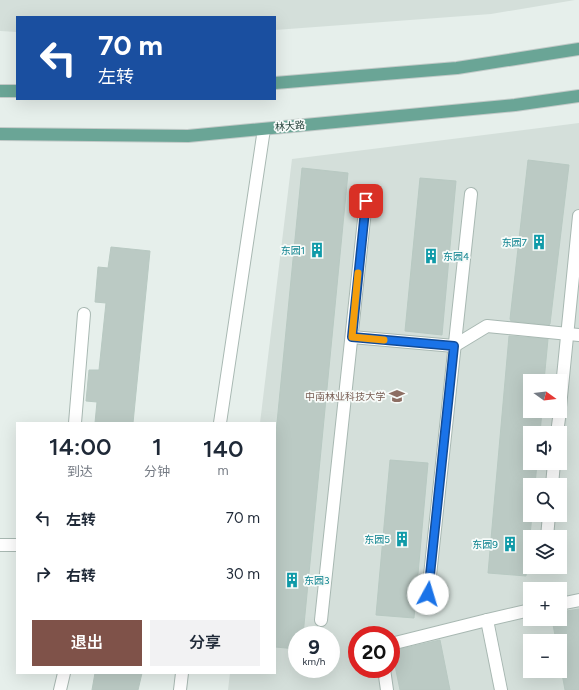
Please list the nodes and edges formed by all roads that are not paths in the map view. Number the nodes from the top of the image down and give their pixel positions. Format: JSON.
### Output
{"nodes":[{"id":1,"x":579,"y":49,"type":"edge"},
{"id":2,"x":276,"y":83,"type":"edge"},
{"id":3,"x":0,"y":91,"type":"edge"},
{"id":4,"x":16,"y":91,"type":"edge"},
{"id":5,"x":579,"y":96,"type":"edge"},
{"id":6,"x":264,"y":129,"type":"junction"},
{"id":7,"x":0,"y":134,"type":"edge"},
{"id":8,"x":471,"y":194,"type":"dead end"},
{"id":9,"x":366,"y":201,"type":"dead end"},
{"id":10,"x":579,"y":216,"type":"edge"},
{"id":11,"x":84,"y":314,"type":"dead end"},
{"id":12,"x":573,"y":334,"type":"edge"},
{"id":13,"x":352,"y":337,"type":"junction"},
{"id":14,"x":454,"y":346,"type":"junction"},
{"id":15,"x":566,"y":374,"type":"edge"},
{"id":16,"x":75,"y":422,"type":"edge"},
{"id":17,"x":220,"y":422,"type":"edge"},
{"id":18,"x":0,"y":545,"type":"edge"},
{"id":19,"x":16,"y":545,"type":"edge"},
{"id":20,"x":428,"y":594,"type":"dead end"},
{"id":21,"x":579,"y":600,"type":"edge"},
{"id":22,"x":567,"y":603,"type":"edge"},
{"id":23,"x":523,"y":612,"type":"edge"},
{"id":24,"x":321,"y":620,"type":"dead end"},
{"id":25,"x":487,"y":620,"type":"junction"},
{"id":26,"x":400,"y":642,"type":"edge"},
{"id":27,"x":64,"y":674,"type":"edge"},
{"id":28,"x":182,"y":674,"type":"edge"},
{"id":29,"x":386,"y":678,"type":"edge"},
{"id":30,"x":60,"y":690,"type":"edge"},
{"id":31,"x":180,"y":690,"type":"edge"},
{"id":32,"x":388,"y":690,"type":"edge"},
{"id":33,"x":501,"y":690,"type":"edge"}],
"edges":[{"from":1,"to":2,"type":"main road"},
{"from":3,"to":4,"type":"main road"},
{"from":5,"to":6,"type":"main road","name":"林大路"},
{"from":6,"to":7,"type":"main road","name":"林大路"},
{"from":6,"to":17,"type":"lane"},
{"from":8,"to":14,"type":"lane"},
{"from":9,"to":13,"type":"lane"},
{"from":10,"to":12,"type":"lane"},
{"from":11,"to":16,"type":"lane"},
{"from":12,"to":14,"type":"lane"},
{"from":12,"to":15,"type":"lane"},
{"from":13,"to":14,"type":"lane"},
{"from":13,"to":24,"type":"lane"},
{"from":14,"to":20,"type":"lane"},
{"from":18,"to":19,"type":"lane"},
{"from":21,"to":22,"type":"lane"},
{"from":23,"to":25,"type":"lane"},
{"from":25,"to":26,"type":"lane"},
{"from":25,"to":33,"type":"lane"},
{"from":27,"to":30,"type":"lane"},
{"from":28,"to":31,"type":"lane"},
{"from":29,"to":32,"type":"lane"}]}
